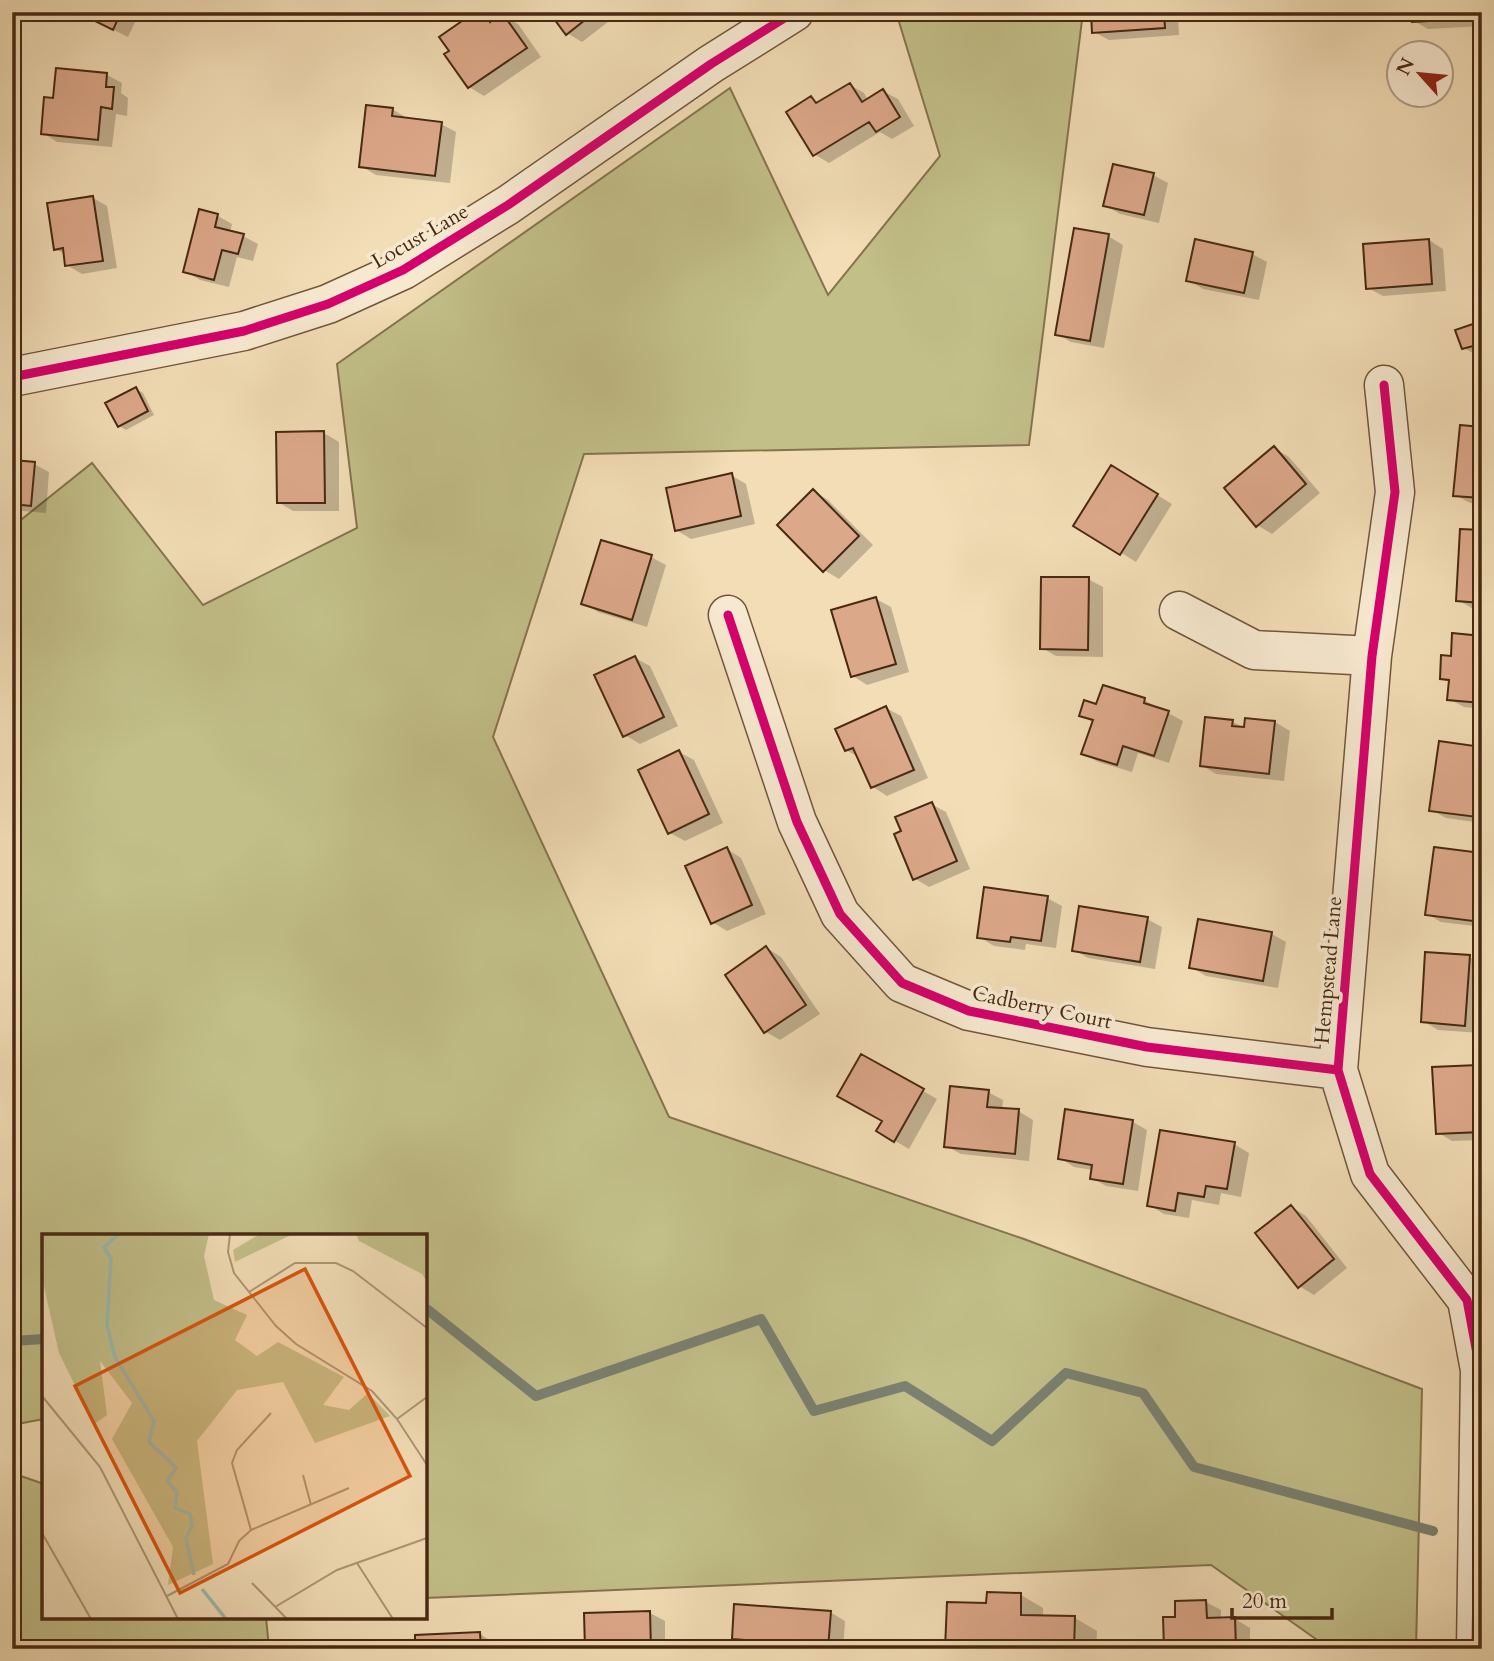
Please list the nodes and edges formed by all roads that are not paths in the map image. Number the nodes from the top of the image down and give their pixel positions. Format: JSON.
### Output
{"nodes":[{"id":1,"x":794,"y":12,"type":"edge"},
{"id":2,"x":12,"y":377,"type":"edge"},
{"id":3,"x":1384,"y":385,"type":"dead end"},
{"id":4,"x":1179,"y":611,"type":"dead end"},
{"id":5,"x":728,"y":615,"type":"dead end"},
{"id":6,"x":1372,"y":656,"type":"junction"},
{"id":7,"x":1338,"y":1070,"type":"junction"},
{"id":8,"x":1476,"y":1649,"type":"edge"}],
"edges":[{"from":1,"to":2,"type":"street","name":"Locust Lane"},
{"from":3,"to":6,"type":"street","name":"Hempstead Lane"},
{"from":4,"to":6,"type":"street"},
{"from":5,"to":7,"type":"street","name":"Cadberry Court"},
{"from":6,"to":7,"type":"street","name":"Hempstead Lane"},
{"from":7,"to":8,"type":"street","name":"Hempstead Lane"}]}
